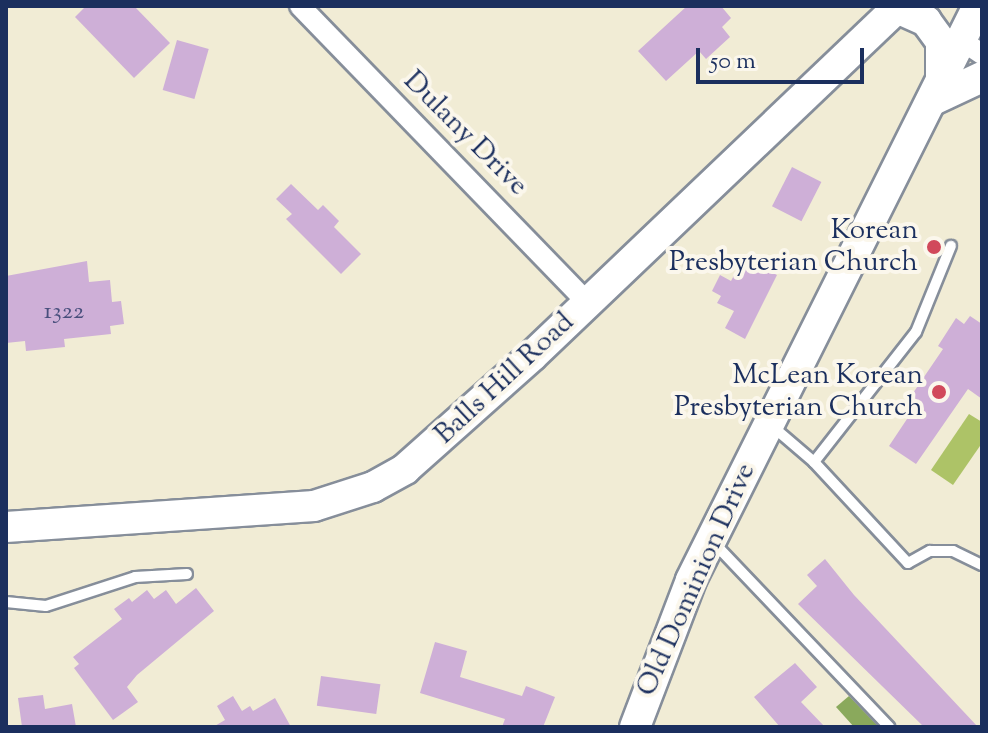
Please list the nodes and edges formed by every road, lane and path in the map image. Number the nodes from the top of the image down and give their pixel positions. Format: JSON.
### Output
{"nodes":[{"id":1,"x":300,"y":6,"type":"edge"},
{"id":2,"x":978,"y":6,"type":"edge"},
{"id":3,"x":898,"y":7,"type":"edge"},
{"id":4,"x":971,"y":47,"type":"edge"},
{"id":5,"x":982,"y":77,"type":"edge"},
{"id":6,"x":935,"y":93,"type":"junction"},
{"id":7,"x":951,"y":246,"type":"dead end"},
{"id":8,"x":588,"y":303,"type":"junction"},
{"id":9,"x":769,"y":423,"type":"junction"},
{"id":10,"x":814,"y":462,"type":"junction"},
{"id":11,"x":6,"y":527,"type":"edge"},
{"id":12,"x":711,"y":540,"type":"junction"},
{"id":13,"x":982,"y":565,"type":"edge"},
{"id":14,"x":187,"y":574,"type":"dead end"},
{"id":15,"x":6,"y":602,"type":"edge"},
{"id":16,"x":635,"y":727,"type":"edge"},
{"id":17,"x":889,"y":727,"type":"edge"}],
"edges":[{"from":1,"to":8,"type":"street","name":"Dulany Drive"},
{"from":2,"to":4,"type":"street","name":"Old Dominion Drive"},
{"from":3,"to":6,"type":"street"},
{"from":3,"to":8,"type":"street","name":"Balls Hill Road"},
{"from":4,"to":6,"type":"street","name":"Old Dominion Drive"},
{"from":5,"to":6,"type":"street"},
{"from":6,"to":9,"type":"street","name":"Old Dominion Drive"},
{"from":7,"to":10,"type":"lane"},
{"from":8,"to":11,"type":"street","name":"Balls Hill Road"},
{"from":9,"to":10,"type":"lane"},
{"from":9,"to":12,"type":"street","name":"Old Dominion Drive"},
{"from":10,"to":13,"type":"lane"},
{"from":12,"to":16,"type":"street","name":"Old Dominion Drive"},
{"from":12,"to":17,"type":"lane"},
{"from":14,"to":15,"type":"lane"}]}
